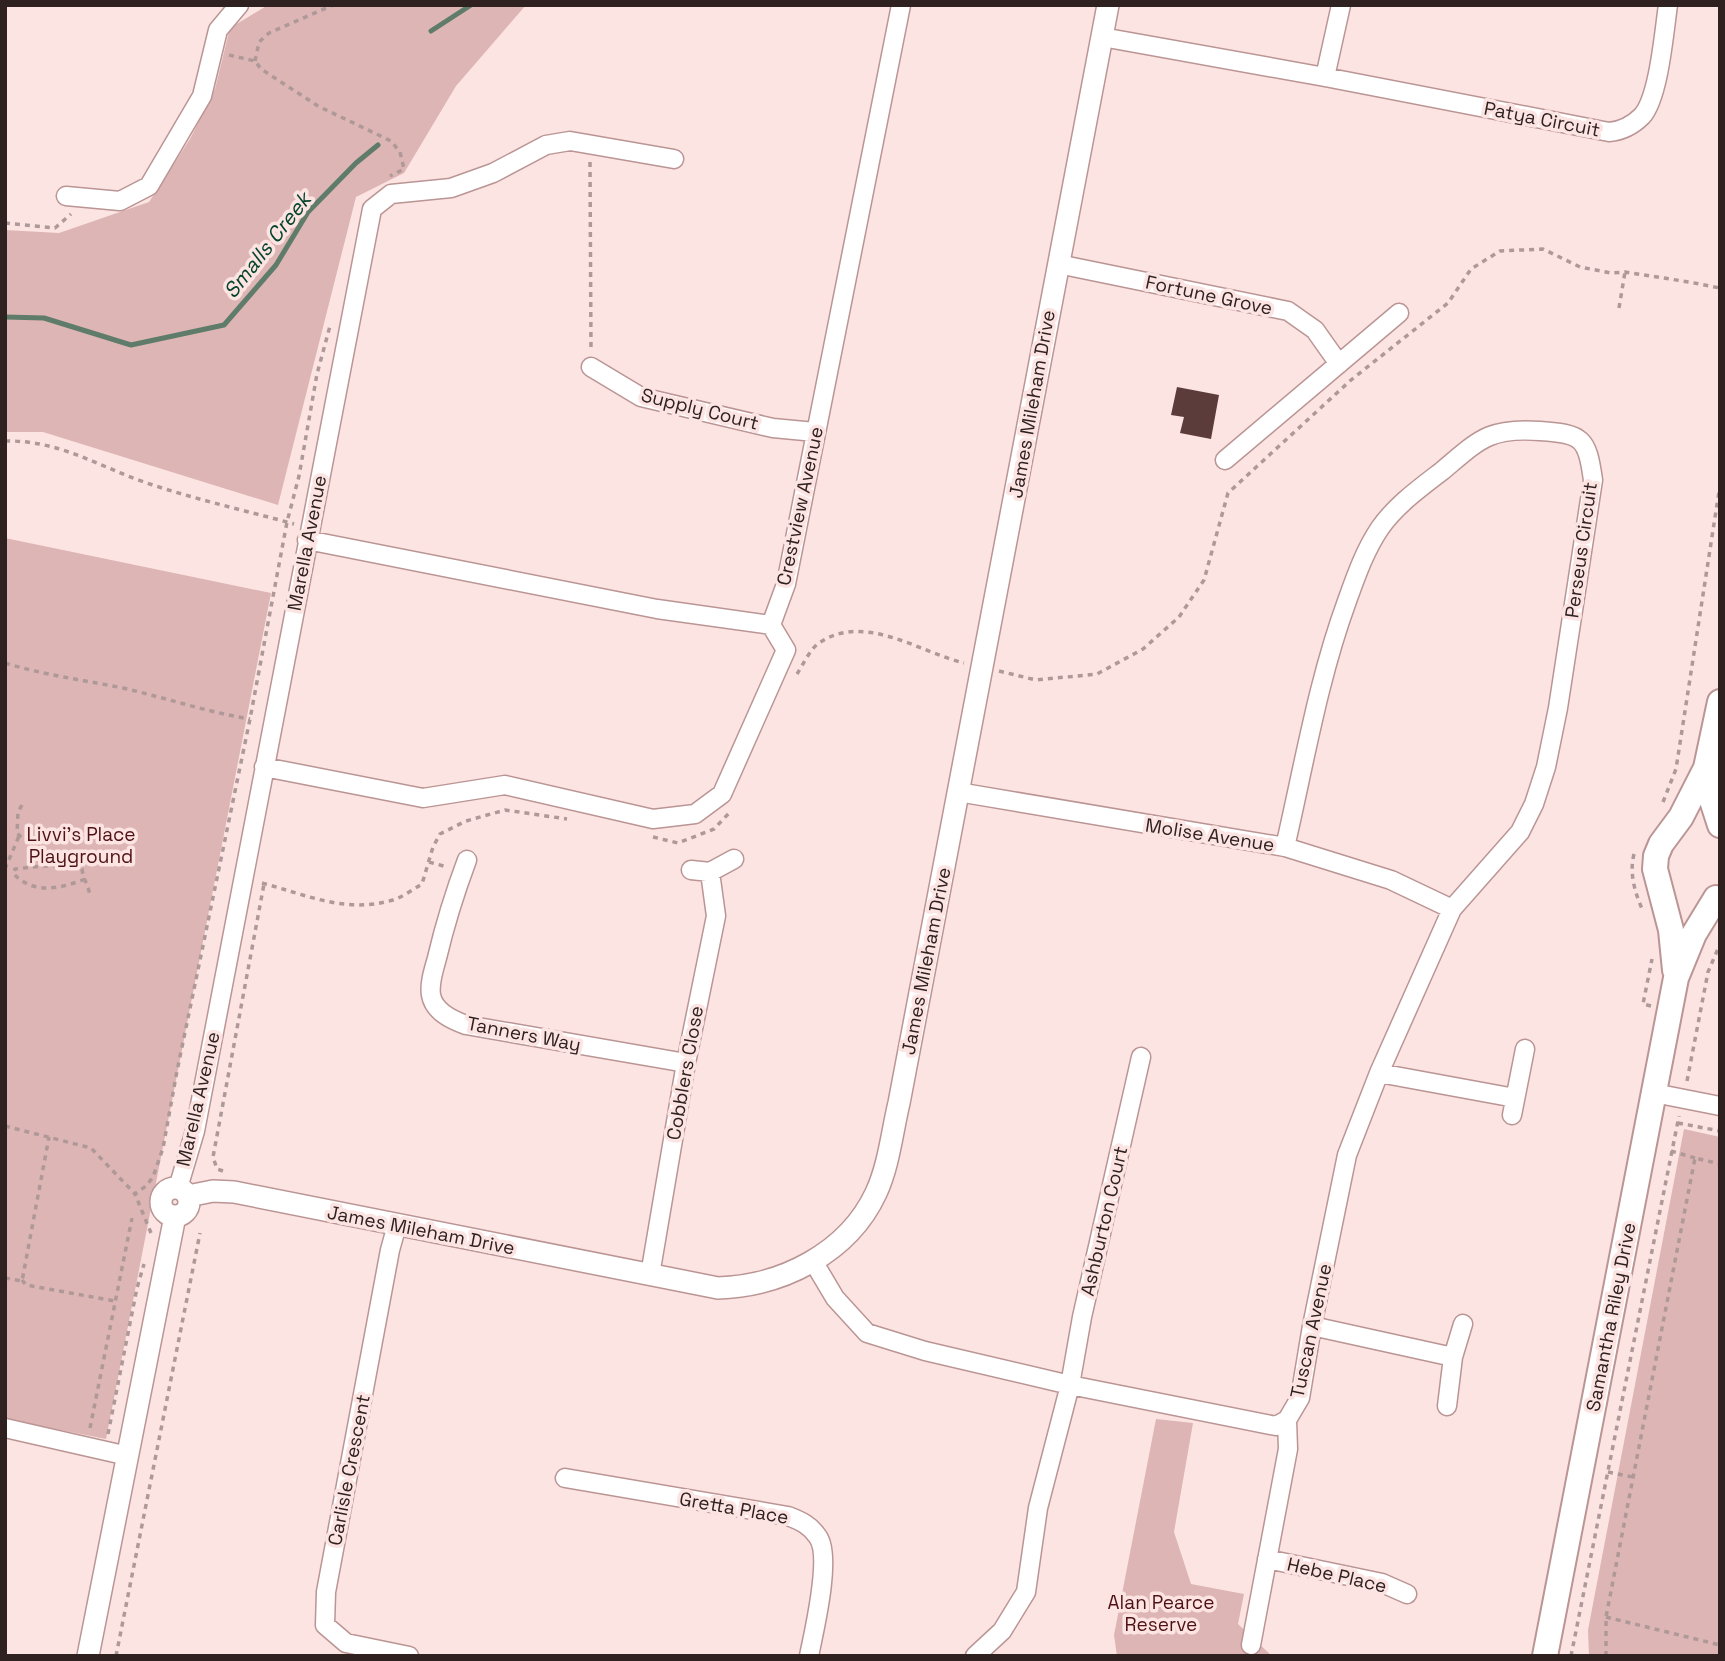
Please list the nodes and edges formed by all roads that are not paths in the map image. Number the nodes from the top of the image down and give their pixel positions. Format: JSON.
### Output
{"nodes":[{"id":1,"x":239,"y":5,"type":"edge"},
{"id":2,"x":901,"y":5,"type":"edge"},
{"id":3,"x":1108,"y":5,"type":"edge"},
{"id":4,"x":1341,"y":5,"type":"edge"},
{"id":5,"x":1668,"y":5,"type":"edge"},
{"id":6,"x":1102,"y":37,"type":"junction"},
{"id":7,"x":1325,"y":77,"type":"junction"},
{"id":8,"x":674,"y":159,"type":"dead end"},
{"id":9,"x":66,"y":197,"type":"road end"},
{"id":10,"x":1058,"y":264,"type":"junction"},
{"id":11,"x":1399,"y":313,"type":"dead end"},
{"id":12,"x":1339,"y":364,"type":"junction"},
{"id":13,"x":591,"y":367,"type":"road end"},
{"id":14,"x":816,"y":432,"type":"junction"},
{"id":15,"x":1225,"y":460,"type":"dead end"},
{"id":16,"x":307,"y":540,"type":"junction"},
{"id":17,"x":771,"y":625,"type":"junction"},
{"id":18,"x":1720,"y":702,"type":"edge"},
{"id":19,"x":264,"y":768,"type":"junction"},
{"id":20,"x":1706,"y":768,"type":"junction"},
{"id":21,"x":958,"y":792,"type":"junction"},
{"id":22,"x":1720,"y":825,"type":"edge"},
{"id":23,"x":1671,"y":834,"type":"junction"},
{"id":24,"x":1720,"y":834,"type":"edge"},
{"id":25,"x":1285,"y":847,"type":"junction"},
{"id":26,"x":734,"y":859,"type":"dead end"},
{"id":27,"x":467,"y":860,"type":"dead end"},
{"id":28,"x":691,"y":870,"type":"dead end"},
{"id":29,"x":710,"y":872,"type":"junction"},
{"id":30,"x":1659,"y":882,"type":"junction"},
{"id":31,"x":1718,"y":897,"type":"edge"},
{"id":32,"x":1452,"y":909,"type":"junction"},
{"id":33,"x":1676,"y":978,"type":"junction"},
{"id":34,"x":1525,"y":1049,"type":"dead end"},
{"id":35,"x":1141,"y":1057,"type":"dead end"},
{"id":36,"x":686,"y":1063,"type":"junction"},
{"id":37,"x":1379,"y":1073,"type":"junction"},
{"id":38,"x":1654,"y":1093,"type":"junction"},
{"id":39,"x":1720,"y":1106,"type":"edge"},
{"id":40,"x":183,"y":1192,"type":"junction"},
{"id":41,"x":397,"y":1225,"type":"junction"},
{"id":42,"x":813,"y":1261,"type":"junction"},
{"id":43,"x":650,"y":1275,"type":"junction"},
{"id":44,"x":1463,"y":1324,"type":"dead end"},
{"id":45,"x":1312,"y":1326,"type":"junction"},
{"id":46,"x":1453,"y":1357,"type":"junction"},
{"id":47,"x":1070,"y":1385,"type":"junction"},
{"id":48,"x":1447,"y":1406,"type":"dead end"},
{"id":49,"x":1287,"y":1420,"type":"junction"},
{"id":50,"x":5,"y":1428,"type":"edge"},
{"id":51,"x":128,"y":1456,"type":"junction"},
{"id":52,"x":565,"y":1478,"type":"dead end"},
{"id":53,"x":1267,"y":1559,"type":"junction"},
{"id":54,"x":1407,"y":1594,"type":"dead end"},
{"id":55,"x":1251,"y":1645,"type":"dead end"},
{"id":56,"x":88,"y":1656,"type":"edge"},
{"id":57,"x":409,"y":1656,"type":"edge"},
{"id":58,"x":809,"y":1656,"type":"edge"},
{"id":59,"x":975,"y":1656,"type":"edge"},
{"id":60,"x":1545,"y":1656,"type":"edge"}],
"edges":[{"from":1,"to":9,"type":"street"},
{"from":2,"to":14,"type":"street","name":"Crestview Avenue"},
{"from":3,"to":6,"type":"street","name":"James Mileham Drive"},
{"from":4,"to":7,"type":"street"},
{"from":5,"to":7,"type":"street","name":"Patya Circuit"},
{"from":6,"to":7,"type":"street","name":"Patya Circuit"},
{"from":6,"to":10,"type":"street","name":"James Mileham Drive"},
{"from":8,"to":16,"type":"street","name":"Marella Avenue"},
{"from":10,"to":12,"type":"street","name":"Fortune Grove"},
{"from":10,"to":21,"type":"street","name":"James Mileham Drive"},
{"from":11,"to":12,"type":"street"},
{"from":12,"to":15,"type":"street"},
{"from":13,"to":14,"type":"street","name":"Supply Court"},
{"from":14,"to":17,"type":"street","name":"Crestview Avenue"},
{"from":16,"to":17,"type":"street"},
{"from":16,"to":19,"type":"street","name":"Marella Avenue"},
{"from":17,"to":19,"type":"street"},
{"from":18,"to":20,"type":"main road","name":"Samantha Riley Drive"},
{"from":19,"to":40,"type":"street","name":"Marella Avenue"},
{"from":20,"to":22,"type":"main road","name":"Samantha Riley Drive"},
{"from":20,"to":23,"type":"main road","name":"Samantha Riley Drive"},
{"from":21,"to":25,"type":"street","name":"Molise Avenue"},
{"from":21,"to":42,"type":"street","name":"James Mileham Drive"},
{"from":23,"to":24,"type":"main road"},
{"from":23,"to":30,"type":"main road","name":"Samantha Riley Drive"},
{"from":25,"to":32,"type":"street","name":"Molise Avenue"},
{"from":25,"to":32,"type":"street","name":"Perseus Circuit"},
{"from":26,"to":29,"type":"street"},
{"from":27,"to":36,"type":"street","name":"Tanners Way"},
{"from":28,"to":29,"type":"street"},
{"from":29,"to":36,"type":"street","name":"Cobblers Close"},
{"from":30,"to":31,"type":"main road","name":"Samantha Riley Drive"},
{"from":30,"to":33,"type":"main road","name":"Samantha Riley Drive"},
{"from":31,"to":33,"type":"main road","name":"Samantha Riley Drive"},
{"from":32,"to":37,"type":"street","name":"Tuscan Avenue"},
{"from":33,"to":38,"type":"main road","name":"Samantha Riley Drive"},
{"from":34,"to":37,"type":"street"},
{"from":35,"to":47,"type":"street","name":"Ashburton Court"},
{"from":36,"to":43,"type":"street","name":"Cobblers Close"},
{"from":37,"to":45,"type":"street","name":"Tuscan Avenue"},
{"from":38,"to":39,"type":"street"},
{"from":38,"to":60,"type":"main road","name":"Samantha Riley Drive"},
{"from":40,"to":41,"type":"street","name":"James Mileham Drive"},
{"from":40,"to":51,"type":"street"},
{"from":41,"to":43,"type":"street","name":"James Mileham Drive"},
{"from":41,"to":57,"type":"street","name":"Carlisle Crescent"},
{"from":42,"to":43,"type":"street","name":"James Mileham Drive"},
{"from":42,"to":47,"type":"street","name":"Tuscan Avenue"},
{"from":44,"to":46,"type":"street"},
{"from":45,"to":46,"type":"street"},
{"from":45,"to":49,"type":"street","name":"Tuscan Avenue"},
{"from":46,"to":48,"type":"street"},
{"from":47,"to":49,"type":"street","name":"Tuscan Avenue"},
{"from":47,"to":59,"type":"street"},
{"from":49,"to":53,"type":"street","name":"Hebe Place"},
{"from":50,"to":51,"type":"street"},
{"from":51,"to":56,"type":"street"},
{"from":52,"to":58,"type":"street","name":"Gretta Place"},
{"from":53,"to":54,"type":"street","name":"Hebe Place"},
{"from":53,"to":55,"type":"street","name":"Hebe Place"}]}
